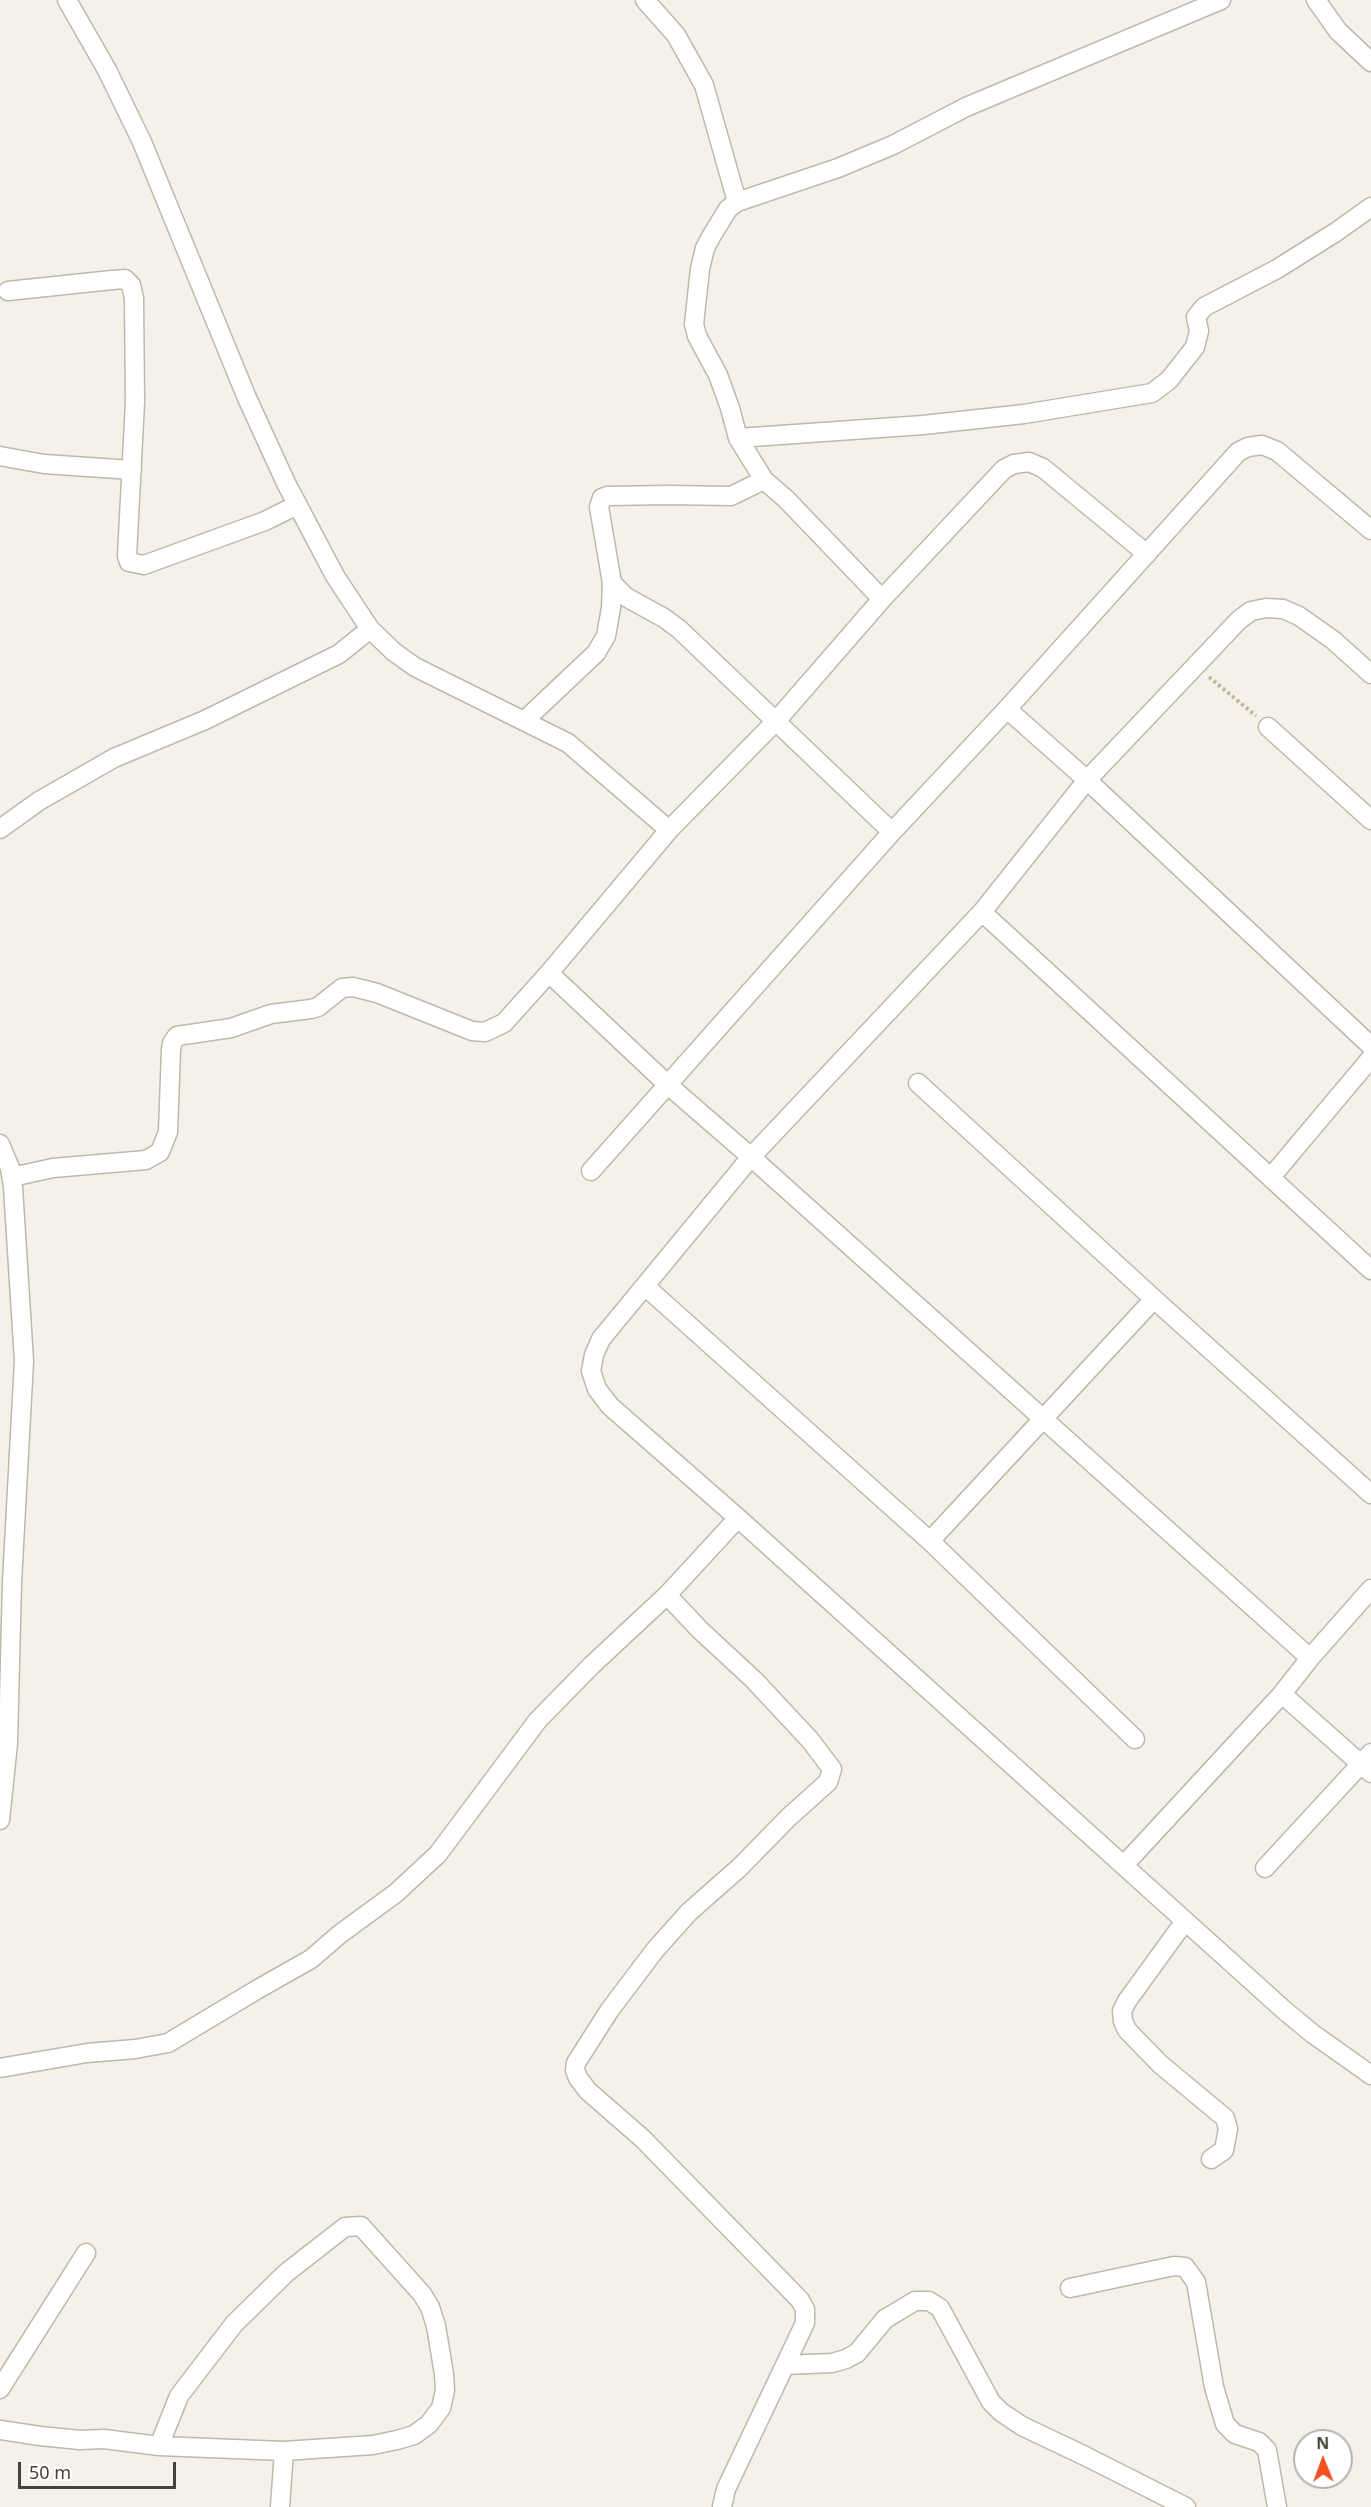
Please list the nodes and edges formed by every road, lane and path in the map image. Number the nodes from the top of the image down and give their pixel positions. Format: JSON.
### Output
{"nodes":[{"id":1,"x":67,"y":0,"type":"edge"},
{"id":2,"x":645,"y":0,"type":"edge"},
{"id":3,"x":1221,"y":0,"type":"edge"},
{"id":4,"x":1316,"y":0,"type":"edge"},
{"id":5,"x":1371,"y":62,"type":"edge"},
{"id":6,"x":737,"y":202,"type":"junction"},
{"id":7,"x":1371,"y":207,"type":"edge"},
{"id":8,"x":8,"y":291,"type":"dead end"},
{"id":9,"x":738,"y":438,"type":"junction"},
{"id":10,"x":0,"y":456,"type":"edge"},
{"id":11,"x":132,"y":470,"type":"junction"},
{"id":12,"x":764,"y":480,"type":"junction"},
{"id":13,"x":297,"y":505,"type":"junction"},
{"id":14,"x":1371,"y":531,"type":"edge"},
{"id":15,"x":1147,"y":554,"type":"junction"},
{"id":16,"x":612,"y":583,"type":"junction"},
{"id":17,"x":882,"y":598,"type":"junction"},
{"id":18,"x":370,"y":629,"type":"junction"},
{"id":19,"x":1195,"y":665,"type":"junction"},
{"id":20,"x":1371,"y":674,"type":"edge"},
{"id":21,"x":1007,"y":709,"type":"junction"},
{"id":22,"x":525,"y":720,"type":"junction"},
{"id":23,"x":777,"y":720,"type":"junction"},
{"id":24,"x":1268,"y":727,"type":"joint"},
{"id":25,"x":1087,"y":780,"type":"junction"},
{"id":26,"x":1371,"y":820,"type":"edge"},
{"id":27,"x":0,"y":828,"type":"edge"},
{"id":28,"x":669,"y":830,"type":"junction"},
{"id":29,"x":892,"y":832,"type":"junction"},
{"id":30,"x":982,"y":912,"type":"junction"},
{"id":31,"x":549,"y":973,"type":"junction"},
{"id":32,"x":1371,"y":1046,"type":"edge"},
{"id":33,"x":1371,"y":1058,"type":"edge"},
{"id":34,"x":918,"y":1083,"type":"dead end"},
{"id":35,"x":667,"y":1084,"type":"junction"},
{"id":36,"x":0,"y":1144,"type":"edge"},
{"id":37,"x":751,"y":1157,"type":"junction"},
{"id":38,"x":591,"y":1171,"type":"dead end"},
{"id":39,"x":12,"y":1176,"type":"junction"},
{"id":40,"x":1271,"y":1178,"type":"junction"},
{"id":41,"x":1371,"y":1270,"type":"edge"},
{"id":42,"x":646,"y":1287,"type":"junction"},
{"id":43,"x":1154,"y":1299,"type":"junction"},
{"id":44,"x":1044,"y":1420,"type":"junction"},
{"id":45,"x":1371,"y":1494,"type":"edge"},
{"id":46,"x":738,"y":1518,"type":"junction"},
{"id":47,"x":930,"y":1541,"type":"junction"},
{"id":48,"x":1371,"y":1589,"type":"edge"},
{"id":49,"x":666,"y":1595,"type":"junction"},
{"id":50,"x":1310,"y":1658,"type":"junction"},
{"id":51,"x":1281,"y":1694,"type":"junction"},
{"id":52,"x":1135,"y":1739,"type":"dead end"},
{"id":53,"x":1368,"y":1763,"type":"edge"},
{"id":54,"x":0,"y":1820,"type":"edge"},
{"id":55,"x":1124,"y":1865,"type":"junction"},
{"id":56,"x":1265,"y":1868,"type":"dead end"},
{"id":57,"x":1185,"y":1921,"type":"junction"},
{"id":58,"x":0,"y":2068,"type":"edge"},
{"id":59,"x":1371,"y":2075,"type":"edge"},
{"id":60,"x":1211,"y":2159,"type":"dead end"},
{"id":61,"x":86,"y":2253,"type":"dead end"},
{"id":62,"x":1070,"y":2288,"type":"dead end"},
{"id":63,"x":785,"y":2365,"type":"junction"},
{"id":64,"x":0,"y":2389,"type":"edge"},
{"id":65,"x":0,"y":2430,"type":"edge"},
{"id":66,"x":159,"y":2446,"type":"junction"},
{"id":67,"x":284,"y":2451,"type":"junction"},
{"id":68,"x":280,"y":2507,"type":"edge"},
{"id":69,"x":722,"y":2507,"type":"edge"},
{"id":70,"x":1186,"y":2507,"type":"edge"},
{"id":71,"x":1277,"y":2507,"type":"edge"}],
"edges":[{"from":1,"to":13,"type":"street"},
{"from":2,"to":6,"type":"street"},
{"from":3,"to":6,"type":"street"},
{"from":4,"to":5,"type":"street"},
{"from":6,"to":9,"type":"street"},
{"from":7,"to":9,"type":"street"},
{"from":8,"to":11,"type":"street"},
{"from":9,"to":12,"type":"street"},
{"from":10,"to":11,"type":"street"},
{"from":11,"to":13,"type":"street"},
{"from":12,"to":16,"type":"street"},
{"from":12,"to":17,"type":"street"},
{"from":13,"to":18,"type":"street"},
{"from":14,"to":15,"type":"street"},
{"from":15,"to":17,"type":"street"},
{"from":15,"to":21,"type":"street"},
{"from":16,"to":22,"type":"street"},
{"from":16,"to":23,"type":"street"},
{"from":17,"to":23,"type":"street"},
{"from":18,"to":22,"type":"street"},
{"from":18,"to":27,"type":"street"},
{"from":19,"to":20,"type":"street"},
{"from":19,"to":24,"type":"path"},
{"from":19,"to":25,"type":"street"},
{"from":21,"to":25,"type":"street"},
{"from":21,"to":29,"type":"street"},
{"from":22,"to":28,"type":"street"},
{"from":23,"to":28,"type":"street"},
{"from":23,"to":29,"type":"street"},
{"from":24,"to":26,"type":"street"},
{"from":25,"to":30,"type":"street"},
{"from":25,"to":32,"type":"street"},
{"from":28,"to":31,"type":"street"},
{"from":29,"to":35,"type":"street"},
{"from":30,"to":37,"type":"street"},
{"from":30,"to":40,"type":"street"},
{"from":31,"to":35,"type":"street"},
{"from":31,"to":39,"type":"street"},
{"from":33,"to":40,"type":"street"},
{"from":34,"to":43,"type":"street"},
{"from":35,"to":37,"type":"street"},
{"from":35,"to":38,"type":"street"},
{"from":36,"to":39,"type":"street"},
{"from":37,"to":42,"type":"street"},
{"from":37,"to":44,"type":"street"},
{"from":39,"to":54,"type":"street"},
{"from":40,"to":41,"type":"street"},
{"from":42,"to":46,"type":"street"},
{"from":42,"to":47,"type":"street"},
{"from":43,"to":44,"type":"street"},
{"from":43,"to":45,"type":"street"},
{"from":44,"to":47,"type":"street"},
{"from":44,"to":50,"type":"street"},
{"from":46,"to":49,"type":"street"},
{"from":46,"to":55,"type":"street"},
{"from":47,"to":52,"type":"street"},
{"from":48,"to":50,"type":"street"},
{"from":49,"to":58,"type":"street"},
{"from":49,"to":63,"type":"street"},
{"from":50,"to":51,"type":"street"},
{"from":51,"to":53,"type":"street"},
{"from":51,"to":55,"type":"street"},
{"from":53,"to":56,"type":"street"},
{"from":55,"to":57,"type":"street"},
{"from":57,"to":59,"type":"street"},
{"from":57,"to":60,"type":"street"},
{"from":61,"to":64,"type":"street"},
{"from":62,"to":71,"type":"street"},
{"from":63,"to":69,"type":"street"},
{"from":63,"to":70,"type":"street"},
{"from":65,"to":66,"type":"street"},
{"from":66,"to":67,"type":"street"},
{"from":66,"to":67,"type":"street"},
{"from":67,"to":68,"type":"street"}]}
